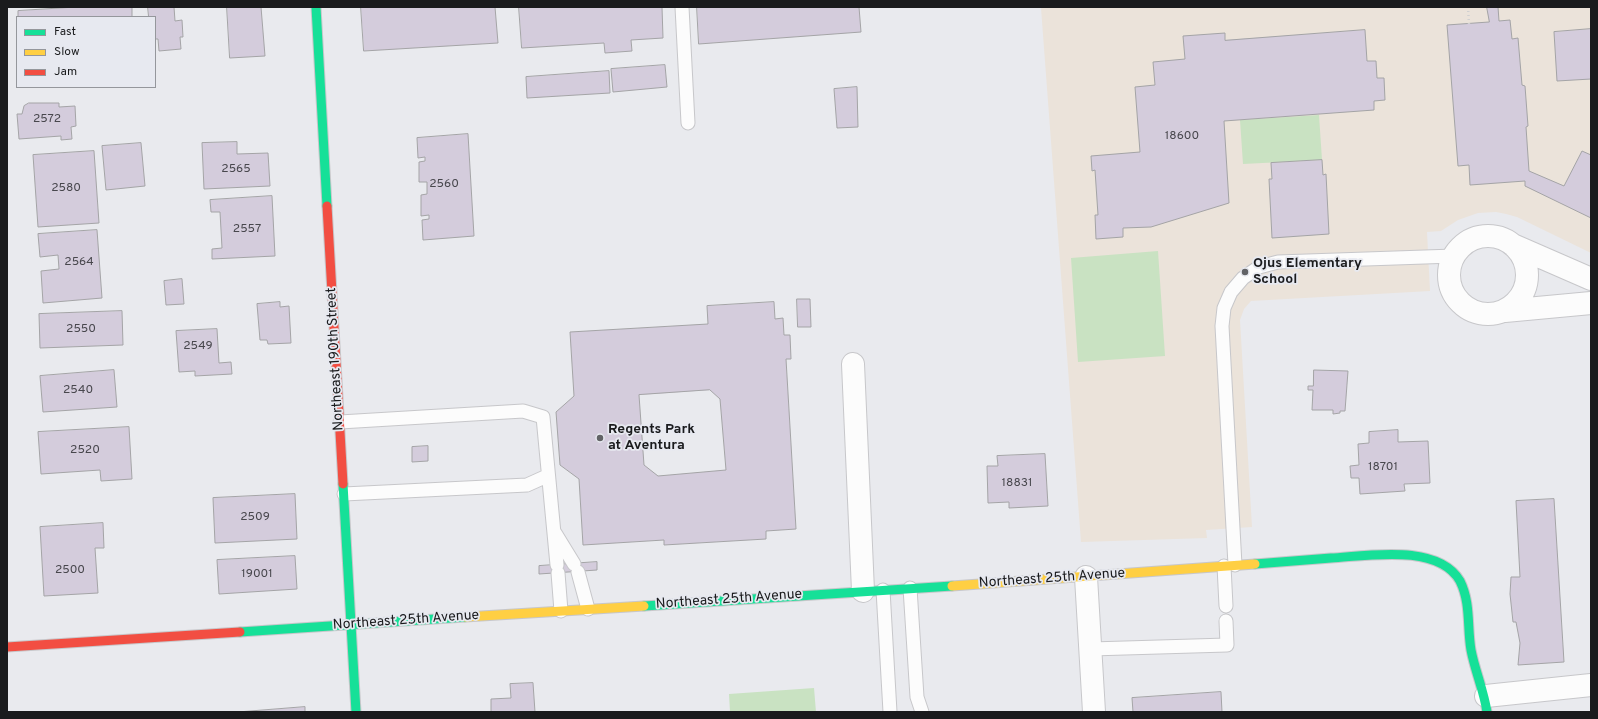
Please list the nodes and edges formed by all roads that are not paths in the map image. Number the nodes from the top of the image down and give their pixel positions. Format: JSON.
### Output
{"nodes":[{"id":1,"x":316,"y":7,"type":"edge"},
{"id":2,"x":682,"y":7,"type":"edge"},
{"id":3,"x":688,"y":123,"type":"dead end"},
{"id":4,"x":1513,"y":245,"type":"junction"},
{"id":5,"x":1454,"y":256,"type":"junction"},
{"id":6,"x":1591,"y":279,"type":"edge"},
{"id":7,"x":1591,"y":303,"type":"edge"},
{"id":8,"x":1505,"y":311,"type":"junction"},
{"id":9,"x":853,"y":364,"type":"dead end"},
{"id":10,"x":340,"y":422,"type":"junction"},
{"id":11,"x":548,"y":476,"type":"junction"},
{"id":12,"x":344,"y":494,"type":"junction"},
{"id":13,"x":554,"y":532,"type":"junction"},
{"id":14,"x":1230,"y":566,"type":"junction"},
{"id":15,"x":1086,"y":577,"type":"junction"},
{"id":16,"x":910,"y":588,"type":"junction"},
{"id":17,"x":873,"y":590,"type":"junction"},
{"id":18,"x":1226,"y":606,"type":"dead end"},
{"id":19,"x":588,"y":609,"type":"junction"},
{"id":20,"x":561,"y":611,"type":"junction"},
{"id":21,"x":1226,"y":621,"type":"dead end"},
{"id":22,"x":351,"y":624,"type":"junction"},
{"id":23,"x":7,"y":647,"type":"edge"},
{"id":24,"x":1091,"y":649,"type":"junction"},
{"id":25,"x":1591,"y":685,"type":"edge"},
{"id":26,"x":1486,"y":704,"type":"edge"},
{"id":27,"x":356,"y":712,"type":"edge"},
{"id":28,"x":890,"y":712,"type":"edge"},
{"id":29,"x":922,"y":712,"type":"edge"},
{"id":30,"x":1094,"y":712,"type":"edge"}],
"edges":[{"from":1,"to":10,"type":"street","name":"Northeast 190th Street"},
{"from":2,"to":3,"type":"lane"},
{"from":4,"to":5,"type":"street"},
{"from":4,"to":6,"type":"street"},
{"from":4,"to":8,"type":"street"},
{"from":5,"to":8,"type":"street"},
{"from":5,"to":14,"type":"lane"},
{"from":7,"to":8,"type":"street"},
{"from":9,"to":17,"type":"street"},
{"from":10,"to":11,"type":"lane"},
{"from":10,"to":12,"type":"street","name":"Northeast 190th Street"},
{"from":11,"to":12,"type":"lane"},
{"from":11,"to":13,"type":"lane"},
{"from":12,"to":22,"type":"street","name":"Northeast 190th Street"},
{"from":13,"to":19,"type":"lane"},
{"from":13,"to":20,"type":"lane"},
{"from":14,"to":15,"type":"street","name":"Northeast 25th Avenue"},
{"from":14,"to":18,"type":"lane"},
{"from":14,"to":26,"type":"street","name":"Northeast 25th Avenue"},
{"from":15,"to":16,"type":"street","name":"Northeast 25th Avenue"},
{"from":15,"to":24,"type":"street"},
{"from":16,"to":17,"type":"street","name":"Northeast 25th Avenue"},
{"from":16,"to":29,"type":"lane"},
{"from":17,"to":19,"type":"street","name":"Northeast 25th Avenue"},
{"from":17,"to":28,"type":"lane"},
{"from":19,"to":20,"type":"street","name":"Northeast 25th Avenue"},
{"from":20,"to":22,"type":"street","name":"Northeast 25th Avenue"},
{"from":21,"to":24,"type":"lane"},
{"from":22,"to":23,"type":"street","name":"Northeast 25th Avenue"},
{"from":22,"to":27,"type":"street","name":"Northeast 190th Street"},
{"from":24,"to":30,"type":"street"},
{"from":25,"to":26,"type":"street"}]}
